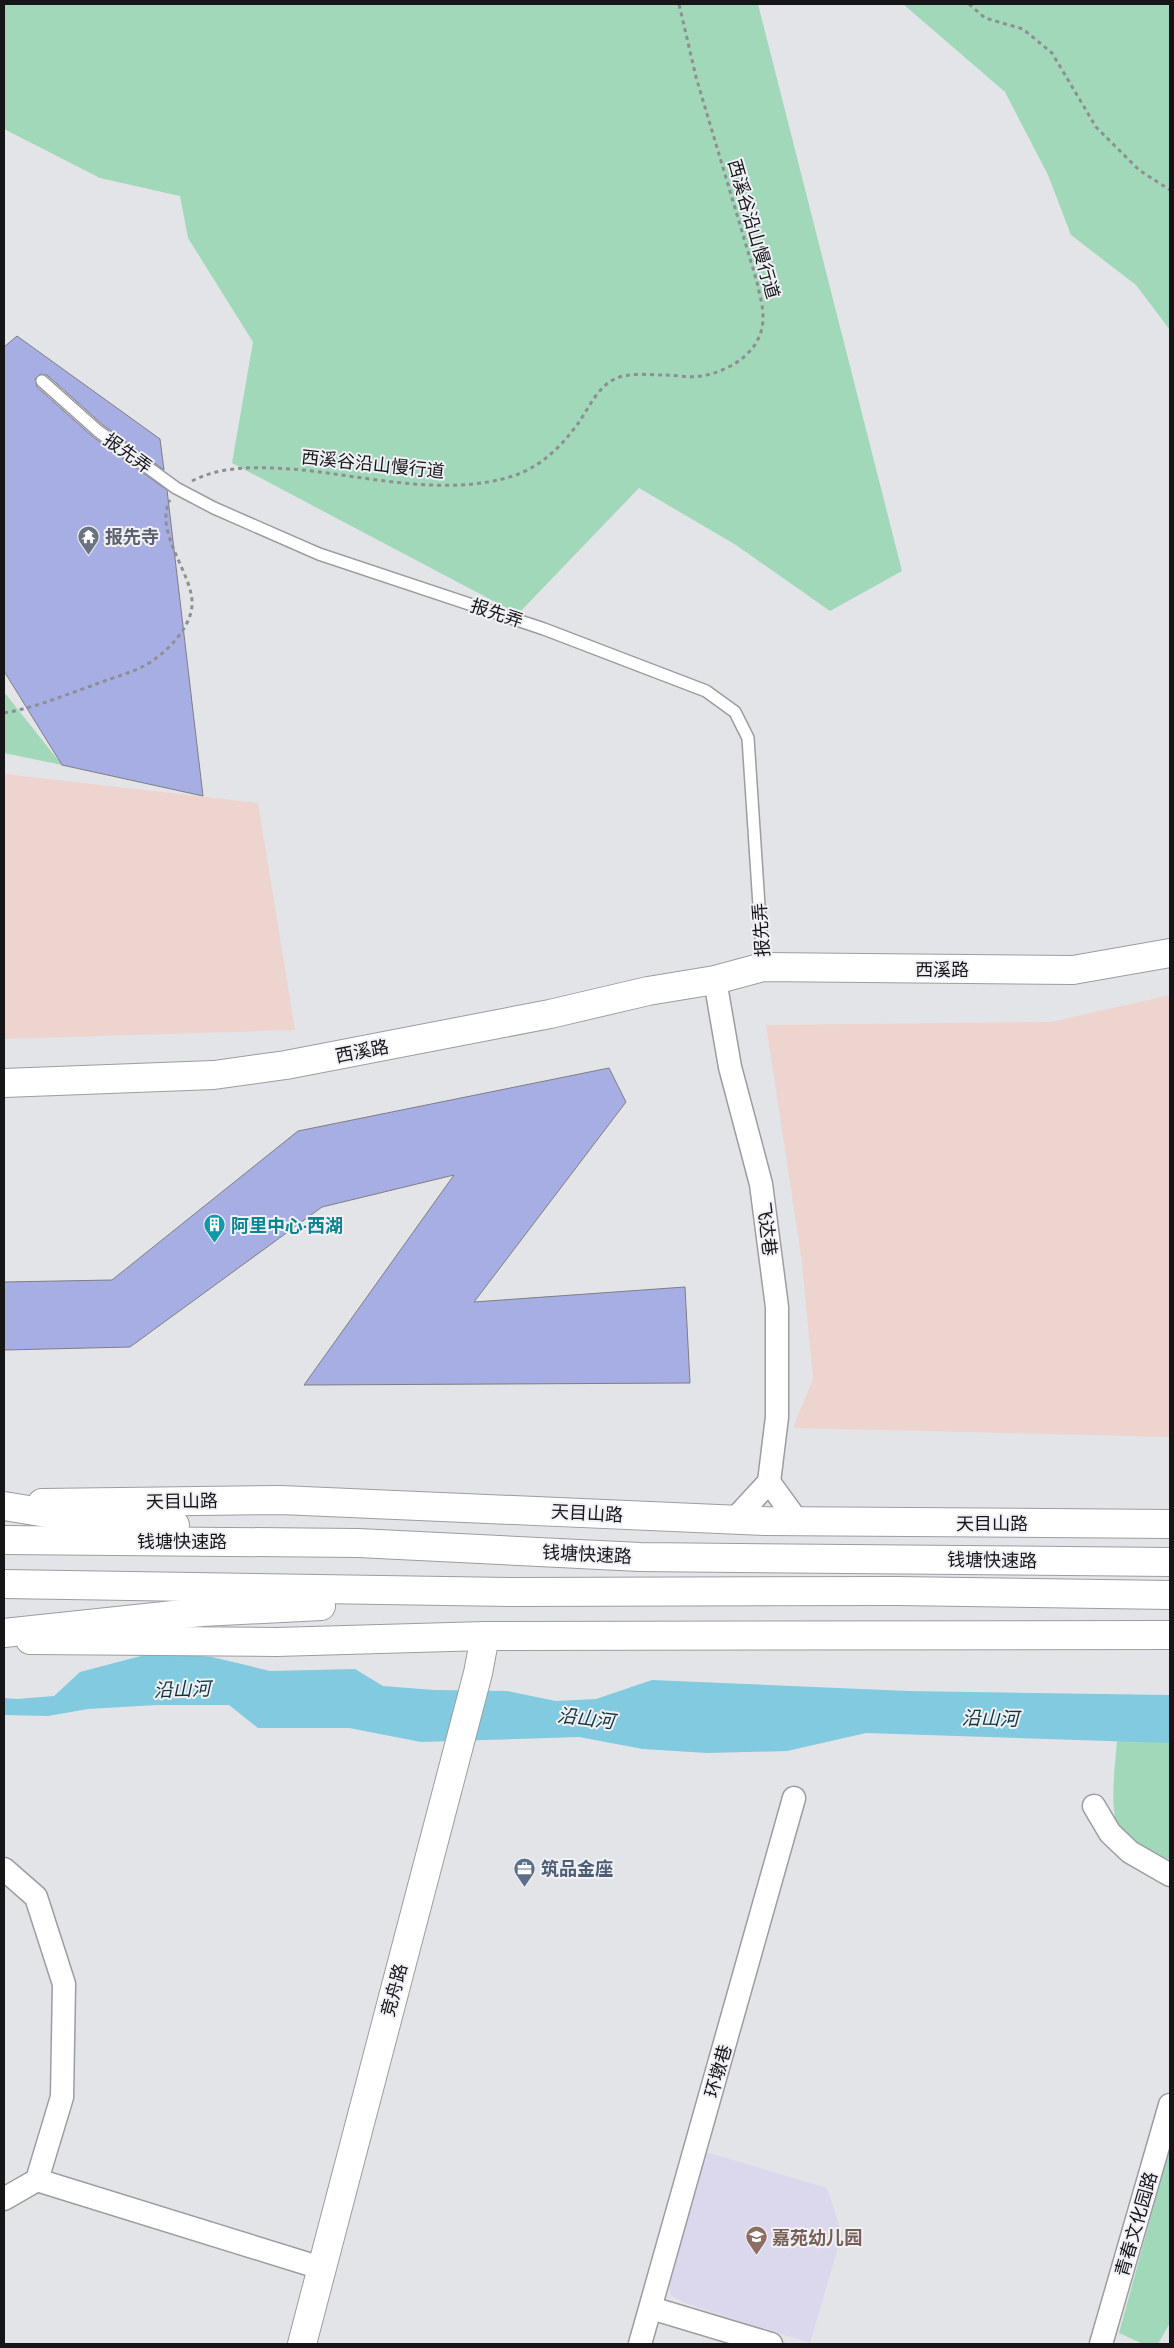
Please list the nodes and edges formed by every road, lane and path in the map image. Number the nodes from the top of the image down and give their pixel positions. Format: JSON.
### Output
{"nodes":[{"id":1,"x":679,"y":4,"type":"edge"},
{"id":2,"x":969,"y":4,"type":"edge"},
{"id":3,"x":1170,"y":190,"type":"edge"},
{"id":4,"x":42,"y":381,"type":"dead end"},
{"id":5,"x":176,"y":488,"type":"junction"},
{"id":6,"x":4,"y":713,"type":"edge"},
{"id":7,"x":1170,"y":953,"type":"edge"},
{"id":8,"x":763,"y":967,"type":"junction"},
{"id":9,"x":1170,"y":969,"type":"edge"},
{"id":10,"x":715,"y":980,"type":"junction"},
{"id":11,"x":4,"y":1082,"type":"edge"},
{"id":12,"x":769,"y":1482,"type":"junction"},
{"id":13,"x":4,"y":1504,"type":"edge"},
{"id":14,"x":734,"y":1520,"type":"junction"},
{"id":15,"x":798,"y":1522,"type":"junction"},
{"id":16,"x":1170,"y":1524,"type":"edge"},
{"id":17,"x":4,"y":1540,"type":"edge"},
{"id":18,"x":358,"y":1542,"type":"junction"},
{"id":19,"x":1170,"y":1562,"type":"edge"},
{"id":20,"x":4,"y":1584,"type":"edge"},
{"id":21,"x":513,"y":1592,"type":"junction"},
{"id":22,"x":1170,"y":1595,"type":"edge"},
{"id":23,"x":4,"y":1633,"type":"edge"},
{"id":24,"x":1170,"y":1635,"type":"edge"},
{"id":25,"x":485,"y":1636,"type":"junction"},
{"id":26,"x":4,"y":1639,"type":"edge"},
{"id":27,"x":794,"y":1798,"type":"dead end"},
{"id":28,"x":1094,"y":1806,"type":"dead end"},
{"id":29,"x":4,"y":1869,"type":"edge"},
{"id":30,"x":1170,"y":1875,"type":"edge"},
{"id":31,"x":1170,"y":2105,"type":"edge"},
{"id":32,"x":37,"y":2180,"type":"junction"},
{"id":33,"x":4,"y":2199,"type":"edge"},
{"id":34,"x":321,"y":2268,"type":"junction"},
{"id":35,"x":651,"y":2308,"type":"junction"},
{"id":36,"x":302,"y":2344,"type":"edge"},
{"id":37,"x":640,"y":2344,"type":"edge"},
{"id":38,"x":771,"y":2344,"type":"edge"},
{"id":39,"x":1101,"y":2344,"type":"edge"}],
"edges":[{"from":1,"to":5,"type":"path","name":"西溪谷沿山慢行道"},
{"from":2,"to":3,"type":"path"},
{"from":4,"to":5,"type":"lane","name":"报先弄"},
{"from":5,"to":6,"type":"path"},
{"from":5,"to":8,"type":"lane","name":"报先弄"},
{"from":7,"to":8,"type":"main road","name":"西溪路"},
{"from":8,"to":10,"type":"main road","name":"西溪路"},
{"from":9,"to":10,"type":"main road","name":"西溪路"},
{"from":10,"to":11,"type":"main road","name":"西溪路"},
{"from":10,"to":12,"type":"street","name":"飞达巷"},
{"from":12,"to":14,"type":"street"},
{"from":12,"to":15,"type":"street"},
{"from":13,"to":14,"type":"main road","name":"天目山路"},
{"from":13,"to":18,"type":"main road"},
{"from":14,"to":15,"type":"main road","name":"天目山路"},
{"from":15,"to":16,"type":"main road","name":"天目山路"},
{"from":17,"to":18,"type":"main road","name":"钱塘快速路"},
{"from":18,"to":19,"type":"main road","name":"钱塘快速路"},
{"from":20,"to":21,"type":"main road","name":"钱塘快速路"},
{"from":21,"to":22,"type":"main road","name":"钱塘快速路"},
{"from":21,"to":23,"type":"main road"},
{"from":24,"to":25,"type":"main road"},
{"from":25,"to":26,"type":"main road"},
{"from":25,"to":34,"type":"main road","name":"竞舟路"},
{"from":27,"to":35,"type":"street","name":"环墩巷"},
{"from":28,"to":30,"type":"street"},
{"from":29,"to":32,"type":"street"},
{"from":31,"to":39,"type":"street","name":"青春文化园路"},
{"from":32,"to":33,"type":"street"},
{"from":32,"to":34,"type":"street"},
{"from":34,"to":36,"type":"main road","name":"竞舟路"},
{"from":35,"to":37,"type":"street","name":"环墩巷"},
{"from":35,"to":38,"type":"street"}]}
